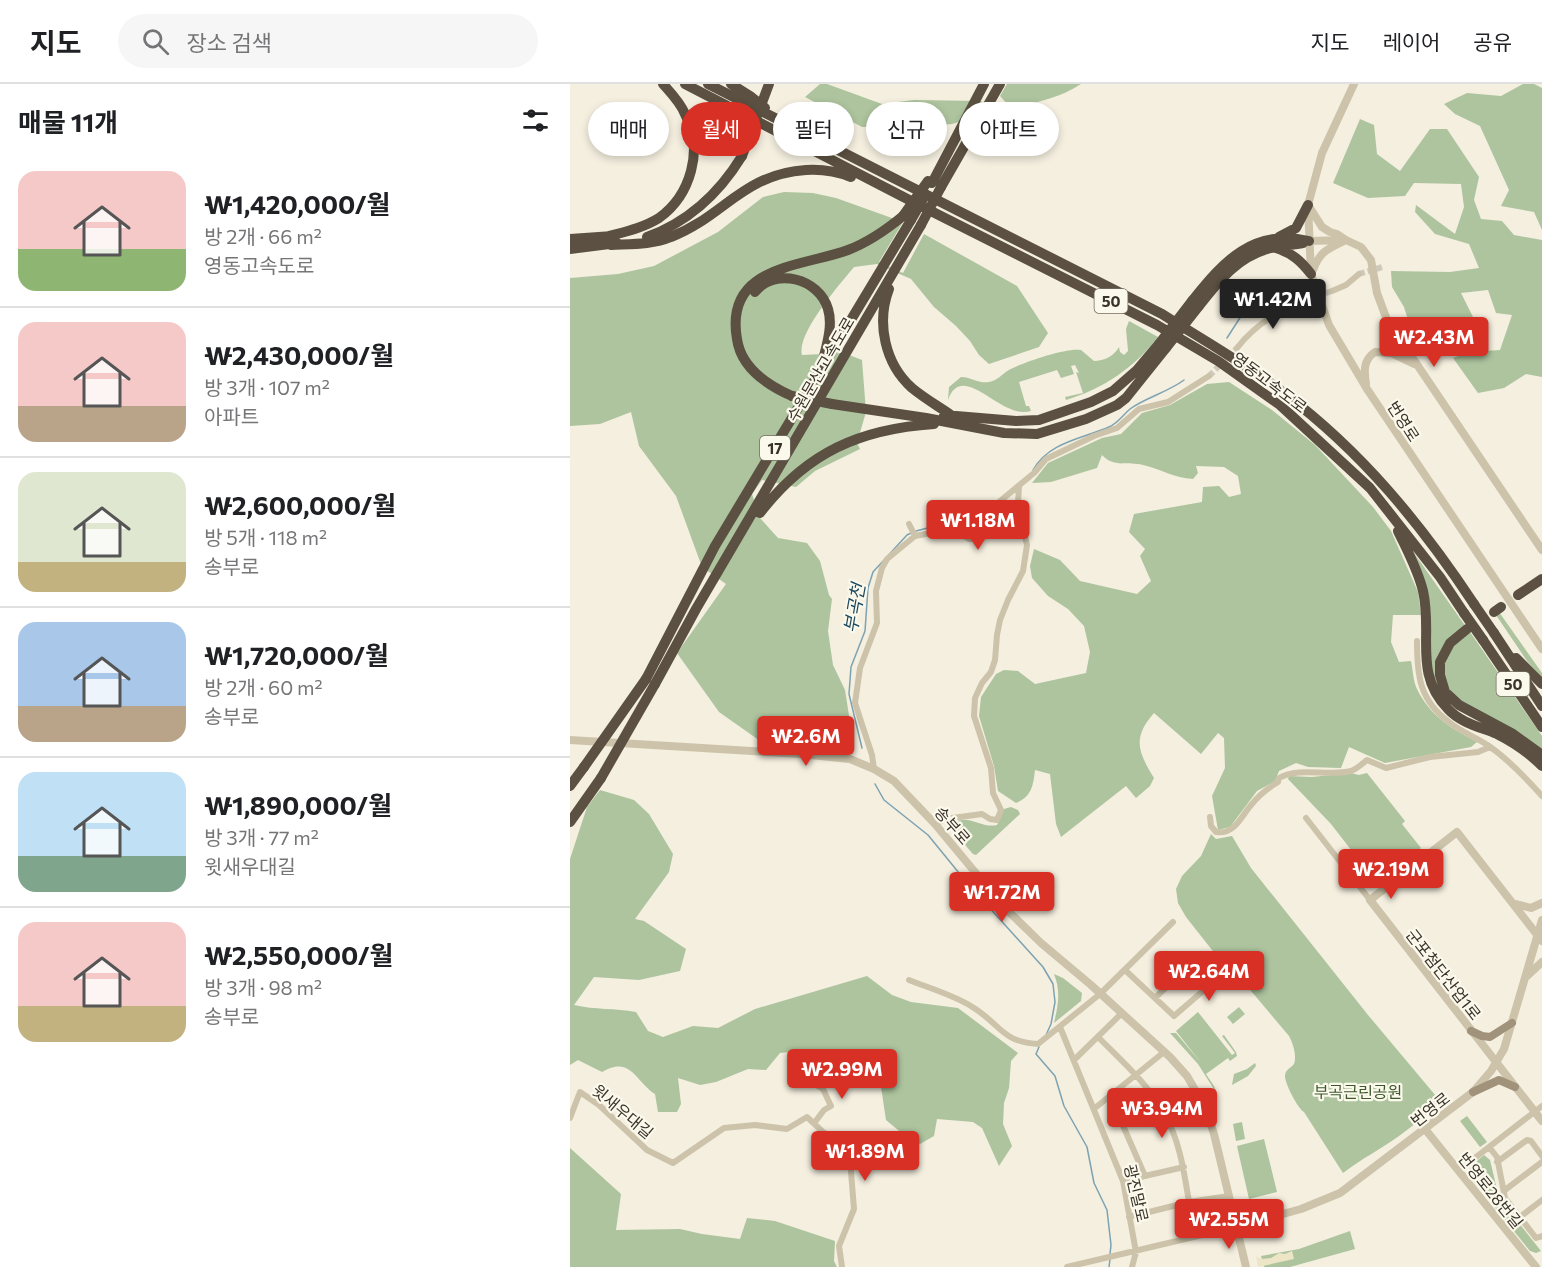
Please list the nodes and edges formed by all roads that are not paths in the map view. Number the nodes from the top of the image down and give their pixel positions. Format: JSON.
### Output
{"nodes":[{"id":1,"x":663,"y":84,"type":"edge"},
{"id":2,"x":685,"y":84,"type":"edge"},
{"id":3,"x":708,"y":84,"type":"edge"},
{"id":4,"x":731,"y":84,"type":"edge"},
{"id":5,"x":763,"y":84,"type":"edge"},
{"id":6,"x":769,"y":84,"type":"edge"},
{"id":7,"x":984,"y":84,"type":"edge"},
{"id":8,"x":1000,"y":84,"type":"edge"},
{"id":9,"x":1354,"y":84,"type":"edge"},
{"id":10,"x":757,"y":102,"type":"edge"},
{"id":11,"x":761,"y":103,"type":"edge"},
{"id":12,"x":773,"y":116,"type":"edge"},
{"id":13,"x":773,"y":117,"type":"edge"},
{"id":14,"x":739,"y":156,"type":"edge"},
{"id":15,"x":849,"y":156,"type":"edge"},
{"id":16,"x":934,"y":184,"type":"junction"},
{"id":17,"x":917,"y":204,"type":"junction"},
{"id":18,"x":1308,"y":206,"type":"junction"},
{"id":19,"x":912,"y":220,"type":"junction"},
{"id":20,"x":570,"y":239,"type":"edge"},
{"id":21,"x":1346,"y":240,"type":"junction"},
{"id":22,"x":608,"y":241,"type":"junction"},
{"id":23,"x":1309,"y":241,"type":"junction"},
{"id":24,"x":1275,"y":242,"type":"junction"},
{"id":25,"x":570,"y":249,"type":"edge"},
{"id":26,"x":903,"y":256,"type":"junction"},
{"id":27,"x":1311,"y":274,"type":"junction"},
{"id":28,"x":1359,"y":274,"type":"tunnel mouth"},
{"id":29,"x":1332,"y":291,"type":"tunnel mouth"},
{"id":30,"x":1300,"y":302,"type":"tunnel mouth"},
{"id":31,"x":1237,"y":348,"type":"tunnel mouth"},
{"id":32,"x":1416,"y":364,"type":"junction"},
{"id":33,"x":820,"y":373,"type":"junction"},
{"id":34,"x":1209,"y":376,"type":"tunnel mouth"},
{"id":35,"x":1367,"y":388,"type":"junction"},
{"id":36,"x":793,"y":393,"type":"junction"},
{"id":37,"x":952,"y":419,"type":"junction"},
{"id":38,"x":1019,"y":486,"type":"junction"},
{"id":39,"x":1389,"y":512,"type":"junction"},
{"id":40,"x":909,"y":524,"type":"dead end"},
{"id":41,"x":915,"y":536,"type":"junction"},
{"id":42,"x":732,"y":549,"type":"junction"},
{"id":43,"x":1542,"y":550,"type":"edge"},
{"id":44,"x":1542,"y":579,"type":"edge"},
{"id":45,"x":1518,"y":595,"type":"dead end"},
{"id":46,"x":1467,"y":629,"type":"dead end"},
{"id":47,"x":1497,"y":637,"type":"junction"},
{"id":48,"x":1417,"y":641,"type":"dead end"},
{"id":49,"x":1542,"y":649,"type":"edge"},
{"id":50,"x":650,"y":682,"type":"junction"},
{"id":51,"x":1540,"y":682,"type":"edge"},
{"id":52,"x":1542,"y":706,"type":"edge"},
{"id":53,"x":1542,"y":727,"type":"edge"},
{"id":54,"x":570,"y":740,"type":"edge"},
{"id":55,"x":1490,"y":747,"type":"junction"},
{"id":56,"x":1542,"y":755,"type":"edge"},
{"id":57,"x":1542,"y":766,"type":"edge"},
{"id":58,"x":874,"y":769,"type":"junction"},
{"id":59,"x":570,"y":786,"type":"edge"},
{"id":60,"x":1542,"y":796,"type":"edge"},
{"id":61,"x":1210,"y":817,"type":"dead end"},
{"id":62,"x":1306,"y":818,"type":"dead end"},
{"id":63,"x":570,"y":822,"type":"edge"},
{"id":64,"x":935,"y":824,"type":"junction"},
{"id":65,"x":1370,"y":900,"type":"junction"},
{"id":66,"x":1510,"y":900,"type":"junction"},
{"id":67,"x":1542,"y":903,"type":"edge"},
{"id":68,"x":1542,"y":920,"type":"edge"},
{"id":69,"x":1173,"y":922,"type":"dead end"},
{"id":70,"x":1540,"y":938,"type":"edge"},
{"id":71,"x":1542,"y":962,"type":"edge"},
{"id":72,"x":1125,"y":970,"type":"junction"},
{"id":73,"x":1524,"y":979,"type":"junction"},
{"id":74,"x":909,"y":980,"type":"dead end"},
{"id":75,"x":1100,"y":994,"type":"junction"},
{"id":76,"x":1155,"y":998,"type":"junction"},
{"id":77,"x":1122,"y":1013,"type":"junction"},
{"id":78,"x":1512,"y":1023,"type":"junction"},
{"id":79,"x":1057,"y":1029,"type":"junction"},
{"id":80,"x":1471,"y":1031,"type":"junction"},
{"id":81,"x":1098,"y":1037,"type":"junction"},
{"id":82,"x":1164,"y":1052,"type":"junction"},
{"id":83,"x":1074,"y":1060,"type":"junction"},
{"id":84,"x":1496,"y":1064,"type":"junction"},
{"id":85,"x":1136,"y":1075,"type":"junction"},
{"id":86,"x":814,"y":1084,"type":"dead end"},
{"id":87,"x":1515,"y":1087,"type":"junction"},
{"id":88,"x":1473,"y":1092,"type":"junction"},
{"id":89,"x":1110,"y":1096,"type":"junction"},
{"id":90,"x":1542,"y":1106,"type":"edge"},
{"id":91,"x":1095,"y":1108,"type":"junction"},
{"id":92,"x":1535,"y":1112,"type":"junction"},
{"id":93,"x":570,"y":1118,"type":"edge"},
{"id":94,"x":1542,"y":1121,"type":"edge"},
{"id":95,"x":815,"y":1122,"type":"junction"},
{"id":96,"x":1425,"y":1129,"type":"junction"},
{"id":97,"x":1488,"y":1147,"type":"junction"},
{"id":98,"x":1542,"y":1156,"type":"edge"},
{"id":99,"x":1497,"y":1162,"type":"junction"},
{"id":100,"x":1542,"y":1162,"type":"edge"},
{"id":101,"x":1184,"y":1167,"type":"junction"},
{"id":102,"x":1458,"y":1171,"type":"junction"},
{"id":103,"x":1145,"y":1176,"type":"junction"},
{"id":104,"x":1123,"y":1181,"type":"junction"},
{"id":105,"x":1504,"y":1190,"type":"junction"},
{"id":106,"x":1229,"y":1196,"type":"junction"},
{"id":107,"x":1542,"y":1200,"type":"edge"},
{"id":108,"x":1189,"y":1202,"type":"junction"},
{"id":109,"x":1129,"y":1216,"type":"junction"},
{"id":110,"x":1520,"y":1217,"type":"junction"},
{"id":111,"x":1236,"y":1227,"type":"junction"},
{"id":112,"x":1542,"y":1236,"type":"edge"},
{"id":113,"x":1136,"y":1252,"type":"junction"},
{"id":114,"x":1536,"y":1265,"type":"edge"},
{"id":115,"x":842,"y":1267,"type":"edge"},
{"id":116,"x":1067,"y":1267,"type":"edge"},
{"id":117,"x":1132,"y":1267,"type":"edge"},
{"id":118,"x":1246,"y":1267,"type":"edge"}],
"edges":[{"from":1,"to":22,"type":"highway"},
{"from":2,"to":17,"type":"highway","name":"영동고속도로","number":"50"},
{"from":3,"to":13,"type":"highway","name":"영동고속도로","number":"50"},
{"from":4,"to":12,"type":"highway"},
{"from":5,"to":10,"type":"highway"},
{"from":6,"to":11,"type":"highway","bridge":true},
{"from":7,"to":16,"type":"highway","name":"수원문산고속도로","number":"17"},
{"from":8,"to":16,"type":"highway","name":"수원문산고속도로","number":"17"},
{"from":9,"to":18,"type":"street","name":"번영로"},
{"from":14,"to":22,"type":"highway"},
{"from":15,"to":47,"type":"highway","name":"영동고속도로","number":"50","bridge":true},
{"from":16,"to":19,"type":"highway","name":"수원문산고속도로","number":"17","bridge":true},
{"from":17,"to":22,"type":"highway"},
{"from":17,"to":39,"type":"highway","name":"영동고속도로","number":"50"},
{"from":18,"to":21,"type":"street"},
{"from":18,"to":23,"type":"street","name":"번영로"},
{"from":18,"to":24,"type":"highway"},
{"from":19,"to":26,"type":"highway","name":"수원문산고속도로","number":"17"},
{"from":19,"to":33,"type":"highway","name":"수원문산고속도로","number":"17"},
{"from":19,"to":36,"type":"highway"},
{"from":20,"to":22,"type":"highway"},
{"from":21,"to":23,"type":"street"},
{"from":21,"to":27,"type":"street"},
{"from":21,"to":32,"type":"street"},
{"from":22,"to":25,"type":"highway"},
{"from":23,"to":24,"type":"highway"},
{"from":23,"to":27,"type":"street","name":"번영로"},
{"from":24,"to":27,"type":"highway"},
{"from":24,"to":37,"type":"highway","bridge":true},
{"from":26,"to":37,"type":"highway"},
{"from":26,"to":42,"type":"highway","name":"수원문산고속도로","number":"17"},
{"from":27,"to":35,"type":"street","name":"번영로"},
{"from":28,"to":29,"type":"street"},
{"from":30,"to":31,"type":"street"},
{"from":32,"to":35,"type":"street"},
{"from":32,"to":43,"type":"street"},
{"from":33,"to":36,"type":"highway"},
{"from":33,"to":50,"type":"highway","name":"수원문산고속도로","number":"17"},
{"from":34,"to":38,"type":"street"},
{"from":35,"to":49,"type":"street","name":"번영로"},
{"from":36,"to":37,"type":"highway"},
{"from":37,"to":42,"type":"highway"},
{"from":38,"to":41,"type":"street"},
{"from":38,"to":64,"type":"street"},
{"from":39,"to":53,"type":"highway","name":"영동고속도로","number":"50","bridge":true},
{"from":39,"to":57,"type":"highway"},
{"from":40,"to":41,"type":"street"},
{"from":41,"to":58,"type":"street"},
{"from":42,"to":50,"type":"highway","name":"수원문산고속도로","number":"17"},
{"from":44,"to":45,"type":"highway"},
{"from":46,"to":56,"type":"highway"},
{"from":47,"to":51,"type":"highway"},
{"from":47,"to":52,"type":"highway","name":"영동고속도로","number":"50"},
{"from":48,"to":55,"type":"street"},
{"from":50,"to":59,"type":"highway","name":"수원문산고속도로","number":"17","bridge":true},
{"from":50,"to":63,"type":"highway","name":"수원문산고속도로","number":"17","bridge":true},
{"from":54,"to":58,"type":"street","name":"송부로"},
{"from":55,"to":60,"type":"street"},
{"from":55,"to":61,"type":"street"},
{"from":58,"to":64,"type":"street","name":"송부로"},
{"from":62,"to":65,"type":"street","name":"군포첨단산업1로"},
{"from":64,"to":75,"type":"street","name":"송부로"},
{"from":65,"to":66,"type":"street"},
{"from":65,"to":80,"type":"street","name":"군포첨단산업1로"},
{"from":66,"to":67,"type":"street"},
{"from":66,"to":70,"type":"street"},
{"from":68,"to":70,"type":"street","name":"번영로"},
{"from":69,"to":72,"type":"street"},
{"from":70,"to":73,"type":"street","name":"번영로"},
{"from":71,"to":73,"type":"street"},
{"from":72,"to":75,"type":"street"},
{"from":72,"to":76,"type":"street"},
{"from":73,"to":78,"type":"street","name":"번영로"},
{"from":74,"to":79,"type":"street"},
{"from":75,"to":77,"type":"street","name":"송부로"},
{"from":75,"to":79,"type":"street"},
{"from":76,"to":76,"type":"street"},
{"from":77,"to":81,"type":"street"},
{"from":77,"to":82,"type":"street","name":"송부로"},
{"from":78,"to":80,"type":"main road"},
{"from":78,"to":84,"type":"street","name":"번영로"},
{"from":79,"to":83,"type":"street","name":"광진말로"},
{"from":80,"to":84,"type":"street","name":"군포첨단산업1로"},
{"from":81,"to":83,"type":"street"},
{"from":81,"to":85,"type":"street"},
{"from":82,"to":85,"type":"street"},
{"from":82,"to":106,"type":"street","name":"송부로"},
{"from":83,"to":91,"type":"street","name":"광진말로"},
{"from":84,"to":87,"type":"street","name":"군포첨단산업1로"},
{"from":84,"to":88,"type":"street","name":"번영로"},
{"from":85,"to":89,"type":"street"},
{"from":85,"to":101,"type":"street"},
{"from":86,"to":95,"type":"street"},
{"from":87,"to":88,"type":"main road"},
{"from":87,"to":92,"type":"street","name":"군포첨단산업1로"},
{"from":88,"to":96,"type":"street","name":"번영로"},
{"from":89,"to":91,"type":"street"},
{"from":89,"to":103,"type":"street"},
{"from":90,"to":92,"type":"street"},
{"from":91,"to":104,"type":"street","name":"광진말로"},
{"from":92,"to":94,"type":"street","name":"군포첨단산업1로"},
{"from":92,"to":97,"type":"street"},
{"from":93,"to":95,"type":"street","name":"윗새우대길"},
{"from":95,"to":115,"type":"street"},
{"from":96,"to":102,"type":"street","name":"번영로28번길"},
{"from":96,"to":111,"type":"street","name":"번영로"},
{"from":97,"to":99,"type":"street"},
{"from":97,"to":102,"type":"street"},
{"from":98,"to":99,"type":"street"},
{"from":99,"to":105,"type":"street"},
{"from":100,"to":105,"type":"street"},
{"from":101,"to":103,"type":"street"},
{"from":101,"to":108,"type":"street"},
{"from":102,"to":114,"type":"street","name":"번영로28번길"},
{"from":103,"to":104,"type":"street"},
{"from":104,"to":109,"type":"street","name":"광진말로"},
{"from":105,"to":110,"type":"street"},
{"from":106,"to":108,"type":"street"},
{"from":106,"to":111,"type":"street","name":"송부로"},
{"from":107,"to":110,"type":"street"},
{"from":108,"to":109,"type":"street"},
{"from":109,"to":113,"type":"street","name":"광진말로"},
{"from":110,"to":112,"type":"street"},
{"from":111,"to":113,"type":"street"},
{"from":111,"to":118,"type":"street","name":"송부로"},
{"from":113,"to":116,"type":"street"},
{"from":113,"to":117,"type":"street","name":"광진말로"}]}
